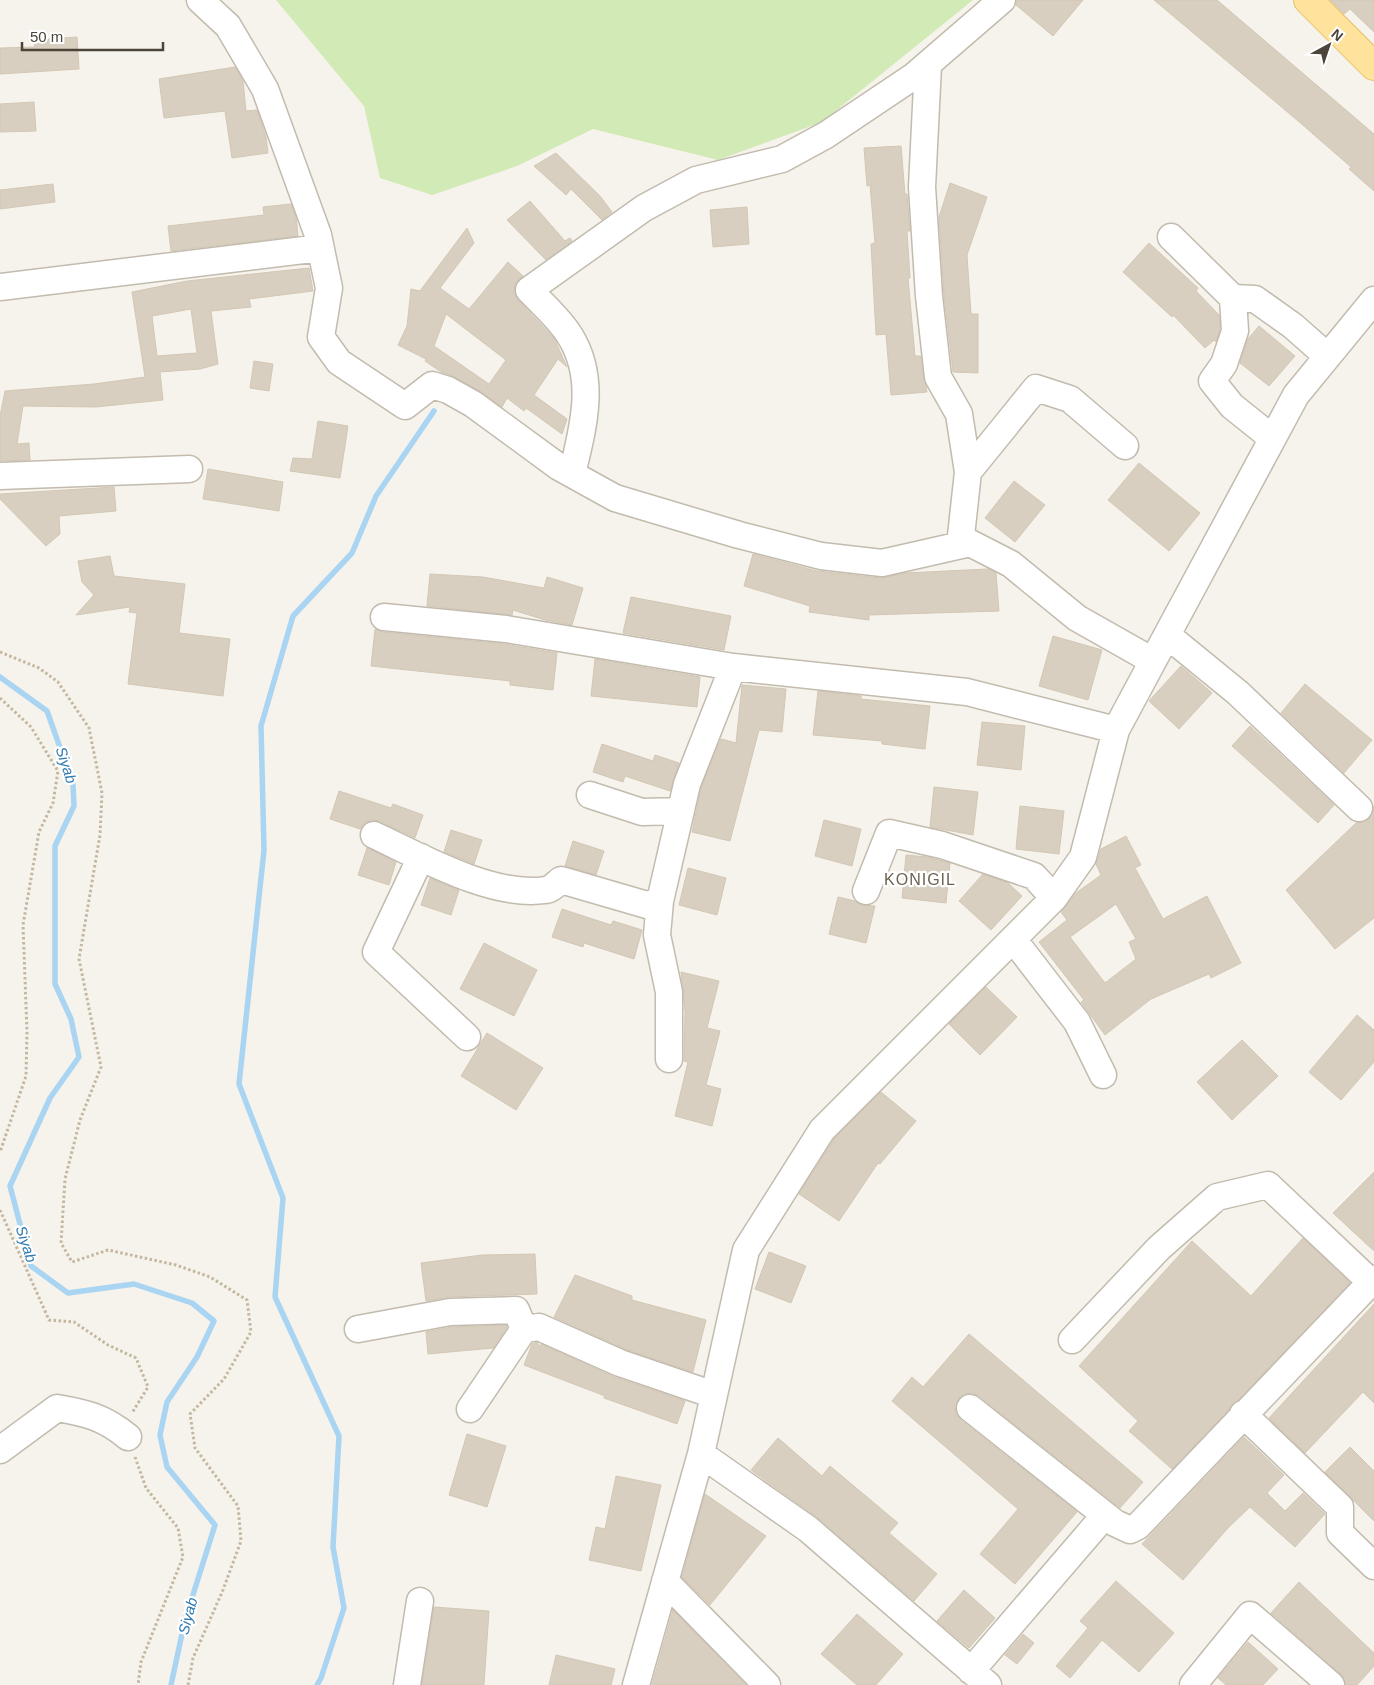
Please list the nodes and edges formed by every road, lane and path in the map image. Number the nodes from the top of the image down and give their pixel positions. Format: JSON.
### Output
{"nodes":[{"id":1,"x":200,"y":0,"type":"edge"},
{"id":2,"x":1002,"y":0,"type":"edge"},
{"id":3,"x":1308,"y":0,"type":"edge"},
{"id":4,"x":928,"y":64,"type":"junction"},
{"id":5,"x":1374,"y":66,"type":"edge"},
{"id":6,"x":1171,"y":237,"type":"dead end"},
{"id":7,"x":320,"y":248,"type":"junction"},
{"id":8,"x":0,"y":287,"type":"edge"},
{"id":9,"x":1233,"y":298,"type":"junction"},
{"id":10,"x":1374,"y":300,"type":"edge"},
{"id":11,"x":1327,"y":356,"type":"junction"},
{"id":12,"x":1272,"y":438,"type":"junction"},
{"id":13,"x":1125,"y":446,"type":"dead end"},
{"id":14,"x":189,"y":469,"type":"dead end"},
{"id":15,"x":968,"y":472,"type":"junction"},
{"id":16,"x":572,"y":474,"type":"junction"},
{"id":17,"x":0,"y":476,"type":"edge"},
{"id":18,"x":960,"y":545,"type":"junction"},
{"id":19,"x":384,"y":617,"type":"dead end"},
{"id":20,"x":1167,"y":635,"type":"junction"},
{"id":21,"x":0,"y":652,"type":"edge"},
{"id":22,"x":1152,"y":661,"type":"junction"},
{"id":23,"x":733,"y":667,"type":"junction"},
{"id":24,"x":0,"y":698,"type":"edge"},
{"id":25,"x":1116,"y":730,"type":"junction"},
{"id":26,"x":590,"y":795,"type":"dead end"},
{"id":27,"x":1359,"y":808,"type":"dead end"},
{"id":28,"x":681,"y":811,"type":"junction"},
{"id":29,"x":374,"y":835,"type":"dead end"},
{"id":30,"x":421,"y":857,"type":"junction"},
{"id":31,"x":866,"y":891,"type":"dead end"},
{"id":32,"x":1054,"y":898,"type":"junction"},
{"id":33,"x":660,"y":901,"type":"junction"},
{"id":34,"x":1013,"y":939,"type":"junction"},
{"id":35,"x":467,"y":1037,"type":"dead end"},
{"id":36,"x":669,"y":1059,"type":"dead end"},
{"id":37,"x":1103,"y":1075,"type":"dead end"},
{"id":38,"x":0,"y":1152,"type":"edge"},
{"id":39,"x":0,"y":1210,"type":"edge"},
{"id":40,"x":1373,"y":1282,"type":"edge"},
{"id":41,"x":524,"y":1328,"type":"junction"},
{"id":42,"x":358,"y":1329,"type":"dead end"},
{"id":43,"x":1072,"y":1340,"type":"dead end"},
{"id":44,"x":714,"y":1395,"type":"junction"},
{"id":45,"x":970,"y":1408,"type":"dead end"},
{"id":46,"x":470,"y":1409,"type":"dead end"},
{"id":47,"x":1243,"y":1414,"type":"junction"},
{"id":48,"x":128,"y":1437,"type":"junction"},
{"id":49,"x":0,"y":1450,"type":"edge"},
{"id":50,"x":701,"y":1454,"type":"junction"},
{"id":51,"x":1105,"y":1515,"type":"junction"},
{"id":52,"x":1374,"y":1566,"type":"edge"},
{"id":53,"x":665,"y":1581,"type":"junction"},
{"id":54,"x":420,"y":1601,"type":"dead end"},
{"id":55,"x":980,"y":1678,"type":"edge"},
{"id":56,"x":138,"y":1685,"type":"edge"},
{"id":57,"x":188,"y":1685,"type":"edge"},
{"id":58,"x":407,"y":1685,"type":"edge"},
{"id":59,"x":636,"y":1685,"type":"edge"},
{"id":60,"x":767,"y":1685,"type":"edge"},
{"id":61,"x":1193,"y":1685,"type":"edge"},
{"id":62,"x":1331,"y":1685,"type":"edge"}],
"edges":[{"from":1,"to":7,"type":"street"},
{"from":2,"to":4,"type":"street"},
{"from":3,"to":5,"type":"main road"},
{"from":4,"to":15,"type":"street"},
{"from":4,"to":16,"type":"street"},
{"from":6,"to":9,"type":"street"},
{"from":7,"to":8,"type":"street"},
{"from":7,"to":16,"type":"street"},
{"from":9,"to":11,"type":"street"},
{"from":9,"to":12,"type":"street"},
{"from":10,"to":11,"type":"street"},
{"from":11,"to":12,"type":"street"},
{"from":12,"to":20,"type":"street"},
{"from":13,"to":15,"type":"street"},
{"from":14,"to":17,"type":"street"},
{"from":15,"to":18,"type":"street"},
{"from":16,"to":18,"type":"street"},
{"from":18,"to":22,"type":"street"},
{"from":19,"to":23,"type":"street"},
{"from":20,"to":22,"type":"street"},
{"from":20,"to":27,"type":"street"},
{"from":21,"to":57,"type":"path"},
{"from":22,"to":25,"type":"street"},
{"from":23,"to":25,"type":"street"},
{"from":23,"to":28,"type":"street"},
{"from":24,"to":38,"type":"path"},
{"from":25,"to":32,"type":"street"},
{"from":26,"to":28,"type":"street"},
{"from":28,"to":33,"type":"street"},
{"from":29,"to":30,"type":"street"},
{"from":30,"to":33,"type":"street"},
{"from":30,"to":35,"type":"street"},
{"from":31,"to":32,"type":"street"},
{"from":32,"to":34,"type":"street"},
{"from":33,"to":36,"type":"street"},
{"from":34,"to":37,"type":"street"},
{"from":34,"to":44,"type":"street"},
{"from":39,"to":48,"type":"path"},
{"from":40,"to":43,"type":"street"},
{"from":40,"to":47,"type":"street"},
{"from":41,"to":42,"type":"street"},
{"from":41,"to":44,"type":"street"},
{"from":41,"to":46,"type":"street"},
{"from":44,"to":50,"type":"street"},
{"from":45,"to":51,"type":"street"},
{"from":47,"to":51,"type":"street"},
{"from":47,"to":52,"type":"street"},
{"from":48,"to":49,"type":"street"},
{"from":48,"to":56,"type":"path"},
{"from":50,"to":53,"type":"street"},
{"from":50,"to":55,"type":"street"},
{"from":51,"to":55,"type":"street"},
{"from":53,"to":59,"type":"street"},
{"from":53,"to":60,"type":"street"},
{"from":54,"to":58,"type":"street"},
{"from":61,"to":62,"type":"street"}]}
